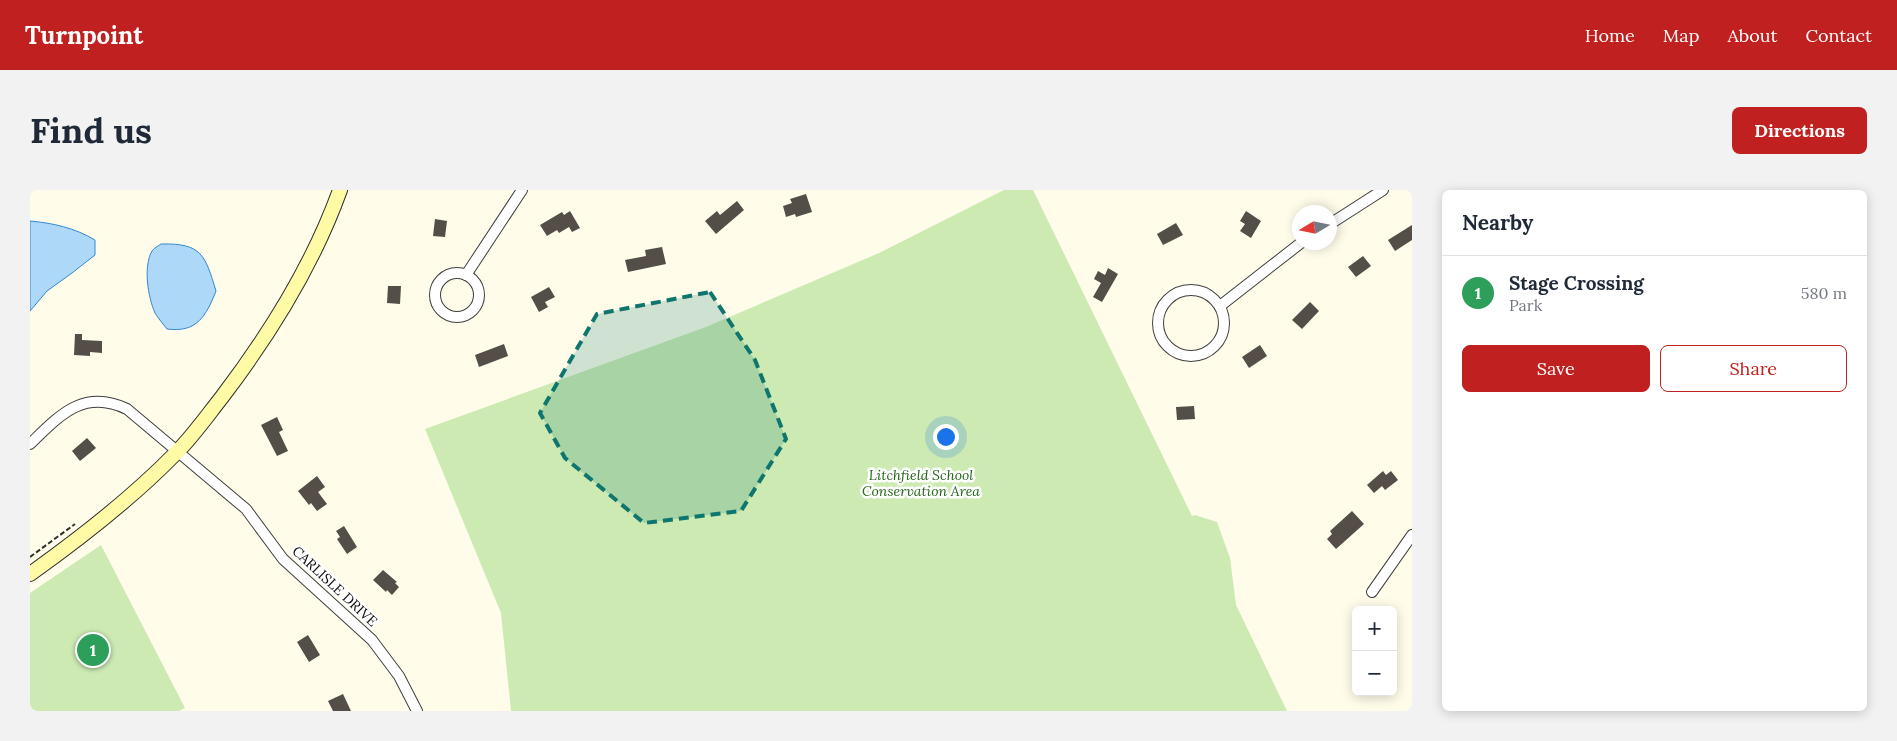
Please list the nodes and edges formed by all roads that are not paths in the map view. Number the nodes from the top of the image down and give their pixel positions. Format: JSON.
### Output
{"nodes":[{"id":1,"x":340,"y":190,"type":"edge"},
{"id":2,"x":522,"y":190,"type":"edge"},
{"id":3,"x":1383,"y":190,"type":"edge"},
{"id":4,"x":1337,"y":220,"type":"edge"},
{"id":5,"x":1292,"y":250,"type":"edge"},
{"id":6,"x":466,"y":275,"type":"junction"},
{"id":7,"x":1220,"y":306,"type":"junction"},
{"id":8,"x":30,"y":444,"type":"edge"},
{"id":9,"x":177,"y":452,"type":"junction"},
{"id":10,"x":1412,"y":535,"type":"edge"},
{"id":11,"x":30,"y":574,"type":"edge"},
{"id":12,"x":1372,"y":592,"type":"dead end"},
{"id":13,"x":417,"y":711,"type":"edge"}],
"edges":[{"from":1,"to":9,"type":"street"},
{"from":2,"to":6,"type":"street"},
{"from":3,"to":4,"type":"street"},
{"from":5,"to":7,"type":"street"},
{"from":6,"to":6,"type":"street"},
{"from":7,"to":7,"type":"street"},
{"from":8,"to":9,"type":"street","name":"CARLISLE DRIVE"},
{"from":9,"to":11,"type":"street"},
{"from":9,"to":13,"type":"street","name":"CARLISLE DRIVE"},
{"from":10,"to":12,"type":"street"}]}
